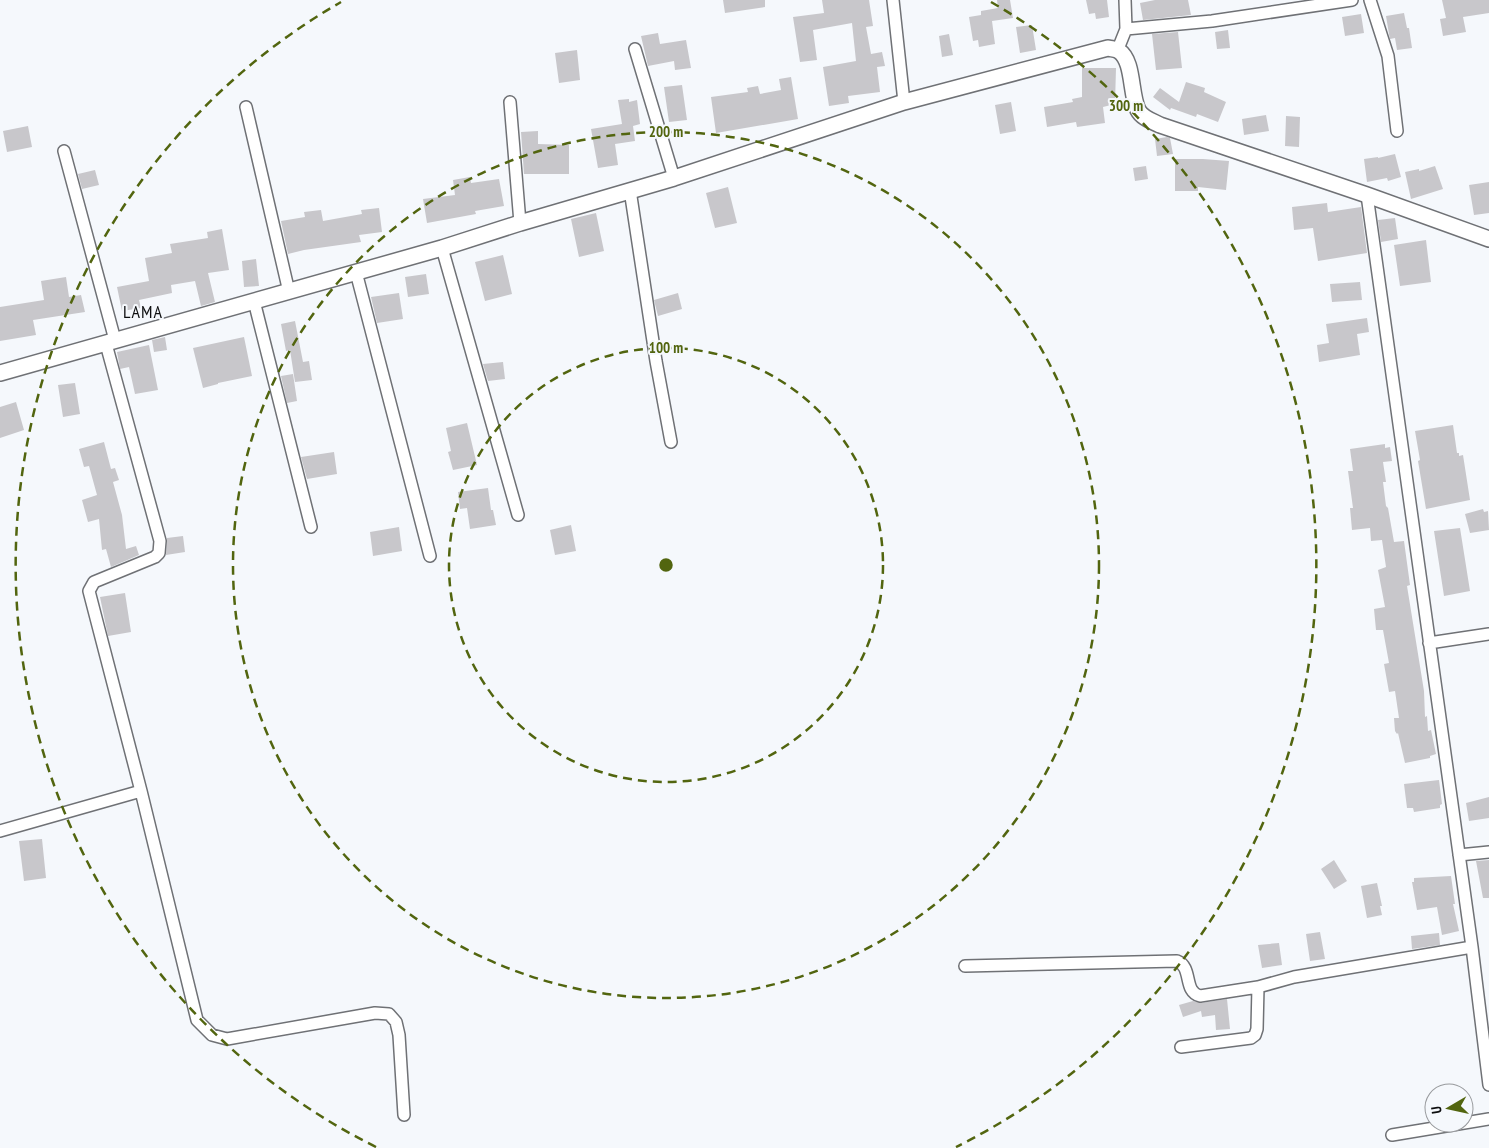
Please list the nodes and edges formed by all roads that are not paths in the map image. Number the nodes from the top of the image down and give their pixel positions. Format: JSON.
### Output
{"nodes":[{"id":1,"x":893,"y":0,"type":"edge"},
{"id":2,"x":1125,"y":0,"type":"edge"},
{"id":3,"x":1352,"y":0,"type":"edge"},
{"id":4,"x":1370,"y":0,"type":"edge"},
{"id":5,"x":1126,"y":29,"type":"junction"},
{"id":6,"x":635,"y":49,"type":"dead end"},
{"id":7,"x":1118,"y":49,"type":"junction"},
{"id":8,"x":510,"y":102,"type":"dead end"},
{"id":9,"x":904,"y":102,"type":"junction"},
{"id":10,"x":246,"y":107,"type":"dead end"},
{"id":11,"x":1397,"y":130,"type":"dead end"},
{"id":12,"x":64,"y":151,"type":"dead end"},
{"id":13,"x":674,"y":178,"type":"junction"},
{"id":14,"x":630,"y":190,"type":"junction"},
{"id":15,"x":1367,"y":194,"type":"junction"},
{"id":16,"x":520,"y":223,"type":"junction"},
{"id":17,"x":1489,"y":239,"type":"edge"},
{"id":18,"x":442,"y":248,"type":"junction"},
{"id":19,"x":356,"y":272,"type":"junction"},
{"id":20,"x":289,"y":292,"type":"junction"},
{"id":21,"x":254,"y":301,"type":"junction"},
{"id":22,"x":110,"y":342,"type":"junction"},
{"id":23,"x":0,"y":373,"type":"edge"},
{"id":24,"x":671,"y":442,"type":"dead end"},
{"id":25,"x":518,"y":515,"type":"dead end"},
{"id":26,"x":311,"y":527,"type":"dead end"},
{"id":27,"x":430,"y":556,"type":"dead end"},
{"id":28,"x":1489,"y":634,"type":"edge"},
{"id":29,"x":1430,"y":643,"type":"junction"},
{"id":30,"x":141,"y":791,"type":"junction"},
{"id":31,"x":0,"y":831,"type":"edge"},
{"id":32,"x":1489,"y":852,"type":"edge"},
{"id":33,"x":1459,"y":855,"type":"junction"},
{"id":34,"x":1472,"y":947,"type":"junction"},
{"id":35,"x":965,"y":966,"type":"dead end"},
{"id":36,"x":1258,"y":987,"type":"junction"},
{"id":37,"x":1180,"y":1046,"type":"dead end"},
{"id":38,"x":1489,"y":1080,"type":"edge"},
{"id":39,"x":404,"y":1115,"type":"dead end"},
{"id":40,"x":1489,"y":1119,"type":"edge"},
{"id":41,"x":1392,"y":1135,"type":"dead end"}],
"edges":[{"from":1,"to":9,"type":"street"},
{"from":2,"to":5,"type":"street"},
{"from":3,"to":5,"type":"street"},
{"from":4,"to":11,"type":"street"},
{"from":5,"to":7,"type":"street"},
{"from":6,"to":13,"type":"street"},
{"from":7,"to":9,"type":"street"},
{"from":7,"to":15,"type":"street"},
{"from":8,"to":16,"type":"street"},
{"from":9,"to":13,"type":"street"},
{"from":10,"to":20,"type":"street"},
{"from":12,"to":22,"type":"street"},
{"from":13,"to":14,"type":"street"},
{"from":14,"to":16,"type":"street"},
{"from":14,"to":24,"type":"street"},
{"from":15,"to":17,"type":"street"},
{"from":15,"to":29,"type":"street"},
{"from":16,"to":18,"type":"street"},
{"from":18,"to":19,"type":"street"},
{"from":18,"to":25,"type":"street"},
{"from":19,"to":20,"type":"street"},
{"from":19,"to":27,"type":"street"},
{"from":20,"to":21,"type":"street"},
{"from":21,"to":22,"type":"street"},
{"from":21,"to":26,"type":"street"},
{"from":22,"to":23,"type":"street"},
{"from":22,"to":30,"type":"street"},
{"from":28,"to":29,"type":"street"},
{"from":29,"to":33,"type":"street"},
{"from":30,"to":31,"type":"street"},
{"from":30,"to":39,"type":"street"},
{"from":32,"to":33,"type":"street"},
{"from":33,"to":34,"type":"street"},
{"from":34,"to":36,"type":"street"},
{"from":34,"to":38,"type":"street"},
{"from":35,"to":36,"type":"street"},
{"from":36,"to":37,"type":"street"},
{"from":40,"to":41,"type":"street"}]}
